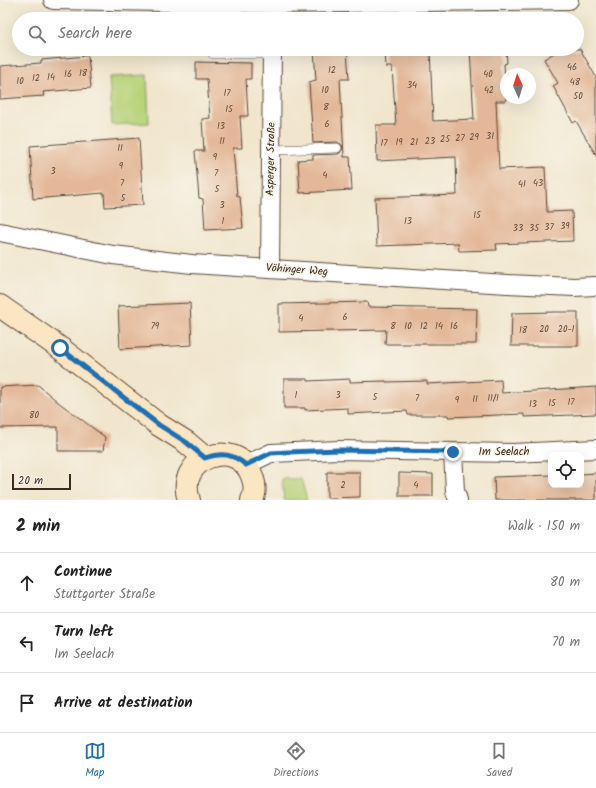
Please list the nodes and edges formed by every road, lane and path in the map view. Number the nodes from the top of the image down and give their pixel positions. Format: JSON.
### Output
{"nodes":[{"id":1,"x":53,"y":0,"type":"edge"},
{"id":2,"x":569,"y":0,"type":"edge"},
{"id":3,"x":272,"y":8,"type":"edge"},
{"id":4,"x":272,"y":56,"type":"edge"},
{"id":5,"x":337,"y":148,"type":"dead end"},
{"id":6,"x":271,"y":150,"type":"junction"},
{"id":7,"x":0,"y":232,"type":"edge"},
{"id":8,"x":270,"y":268,"type":"junction"},
{"id":9,"x":596,"y":286,"type":"edge"},
{"id":10,"x":0,"y":306,"type":"edge"},
{"id":11,"x":596,"y":449,"type":"edge"},
{"id":12,"x":453,"y":452,"type":"junction"},
{"id":13,"x":199,"y":464,"type":"junction"},
{"id":14,"x":246,"y":465,"type":"junction"},
{"id":15,"x":190,"y":500,"type":"edge"},
{"id":16,"x":252,"y":500,"type":"edge"},
{"id":17,"x":458,"y":500,"type":"edge"}],
"edges":[{"from":1,"to":3,"type":"street"},
{"from":2,"to":3,"type":"street"},
{"from":4,"to":6,"type":"street","name":"Asperger Straße"},
{"from":5,"to":6,"type":"lane"},
{"from":6,"to":8,"type":"street","name":"Asperger Straße"},
{"from":7,"to":8,"type":"street","name":"Vöhinger Weg"},
{"from":8,"to":9,"type":"street","name":"Vöhinger Weg"},
{"from":10,"to":13,"type":"street"},
{"from":11,"to":12,"type":"street","name":"Im Seelach"},
{"from":12,"to":14,"type":"street","name":"Im Seelach"},
{"from":12,"to":17,"type":"street"},
{"from":13,"to":14,"type":"street"},
{"from":13,"to":15,"type":"street"},
{"from":14,"to":16,"type":"street"}]}
